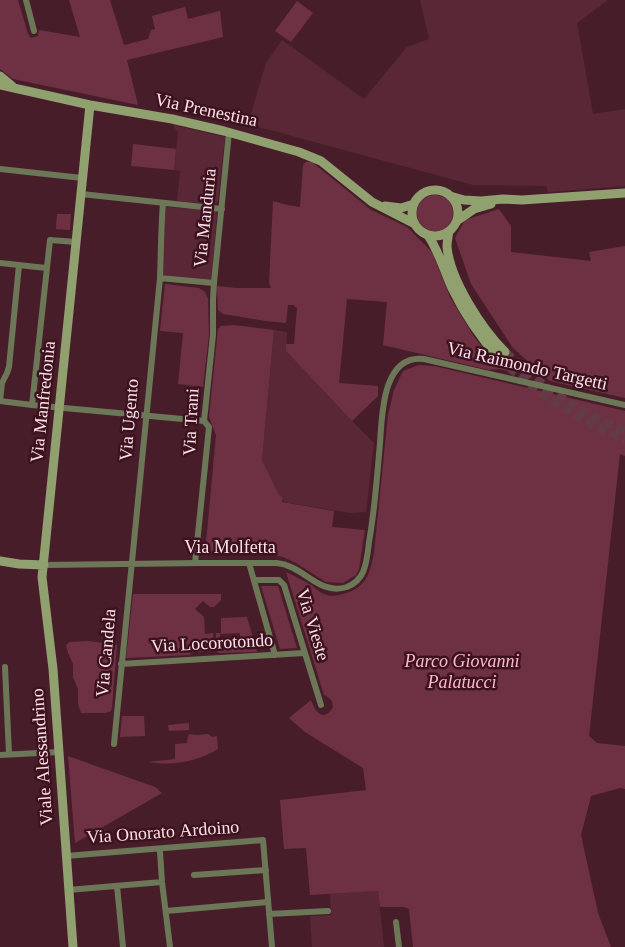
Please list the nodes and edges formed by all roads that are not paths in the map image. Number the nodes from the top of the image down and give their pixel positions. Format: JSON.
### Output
{"nodes":[{"id":1,"x":26,"y":0,"type":"edge"},
{"id":2,"x":34,"y":31,"type":"dead end"},
{"id":3,"x":0,"y":76,"type":"edge"},
{"id":4,"x":0,"y":80,"type":"edge"},
{"id":5,"x":0,"y":85,"type":"edge"},
{"id":6,"x":14,"y":88,"type":"junction"},
{"id":7,"x":90,"y":105,"type":"junction"},
{"id":8,"x":229,"y":132,"type":"junction"},
{"id":9,"x":0,"y":169,"type":"edge"},
{"id":10,"x":82,"y":178,"type":"junction"},
{"id":11,"x":625,"y":193,"type":"edge"},
{"id":12,"x":81,"y":194,"type":"junction"},
{"id":13,"x":450,"y":196,"type":"junction"},
{"id":14,"x":514,"y":200,"type":"junction"},
{"id":15,"x":163,"y":203,"type":"junction"},
{"id":16,"x":375,"y":203,"type":"junction"},
{"id":17,"x":414,"y":204,"type":"junction"},
{"id":18,"x":222,"y":209,"type":"junction"},
{"id":19,"x":458,"y":220,"type":"junction"},
{"id":20,"x":415,"y":224,"type":"junction"},
{"id":21,"x":449,"y":232,"type":"junction"},
{"id":22,"x":428,"y":235,"type":"junction"},
{"id":23,"x":76,"y":242,"type":"junction"},
{"id":24,"x":0,"y":263,"type":"edge"},
{"id":25,"x":19,"y":265,"type":"junction"},
{"id":26,"x":46,"y":268,"type":"junction"},
{"id":27,"x":160,"y":278,"type":"junction"},
{"id":28,"x":214,"y":283,"type":"junction"},
{"id":29,"x":421,"y":358,"type":"joint"},
{"id":30,"x":0,"y":401,"type":"edge"},
{"id":31,"x":625,"y":404,"type":"edge"},
{"id":32,"x":32,"y":405,"type":"junction"},
{"id":33,"x":60,"y":407,"type":"junction"},
{"id":34,"x":146,"y":415,"type":"junction"},
{"id":35,"x":204,"y":421,"type":"junction"},
{"id":36,"x":0,"y":561,"type":"edge"},
{"id":37,"x":195,"y":563,"type":"junction"},
{"id":38,"x":249,"y":563,"type":"junction"},
{"id":39,"x":131,"y":564,"type":"junction"},
{"id":40,"x":44,"y":565,"type":"junction"},
{"id":41,"x":254,"y":580,"type":"junction"},
{"id":42,"x":304,"y":654,"type":"junction"},
{"id":43,"x":275,"y":655,"type":"junction"},
{"id":44,"x":122,"y":664,"type":"junction"},
{"id":45,"x":5,"y":667,"type":"dead end"},
{"id":46,"x":320,"y":705,"type":"dead end"},
{"id":47,"x":114,"y":744,"type":"dead end"},
{"id":48,"x":59,"y":752,"type":"junction"},
{"id":49,"x":9,"y":754,"type":"junction"},
{"id":50,"x":0,"y":755,"type":"edge"},
{"id":51,"x":160,"y":852,"type":"dead end"},
{"id":52,"x":66,"y":856,"type":"junction"},
{"id":53,"x":266,"y":870,"type":"junction"},
{"id":54,"x":194,"y":876,"type":"dead end"},
{"id":55,"x":162,"y":882,"type":"junction"},
{"id":56,"x":117,"y":886,"type":"junction"},
{"id":57,"x":68,"y":890,"type":"junction"},
{"id":58,"x":268,"y":902,"type":"junction"},
{"id":59,"x":166,"y":911,"type":"junction"},
{"id":60,"x":328,"y":911,"type":"dead end"},
{"id":61,"x":269,"y":914,"type":"junction"},
{"id":62,"x":396,"y":922,"type":"dead end"},
{"id":63,"x":73,"y":947,"type":"edge"},
{"id":64,"x":123,"y":947,"type":"edge"},
{"id":65,"x":170,"y":947,"type":"edge"},
{"id":66,"x":272,"y":947,"type":"edge"},
{"id":67,"x":399,"y":947,"type":"edge"}],
"edges":[{"from":1,"to":2,"type":"street"},
{"from":3,"to":6,"type":"street"},
{"from":4,"to":6,"type":"street","name":"Via Prenestina"},
{"from":5,"to":6,"type":"street","name":"Via Prenestina"},
{"from":6,"to":7,"type":"street","name":"Via Prenestina"},
{"from":7,"to":8,"type":"street","name":"Via Prenestina"},
{"from":7,"to":10,"type":"street"},
{"from":8,"to":16,"type":"street","name":"Via Prenestina"},
{"from":8,"to":18,"type":"street","name":"Via Manduria"},
{"from":9,"to":10,"type":"street"},
{"from":10,"to":12,"type":"street","name":"Via Manfredonia"},
{"from":11,"to":14,"type":"street"},
{"from":12,"to":15,"type":"street"},
{"from":12,"to":23,"type":"street","name":"Via Manfredonia"},
{"from":13,"to":14,"type":"street"},
{"from":13,"to":17,"type":"street"},
{"from":13,"to":19,"type":"street"},
{"from":14,"to":19,"type":"street"},
{"from":15,"to":18,"type":"street"},
{"from":15,"to":27,"type":"street","name":"Via Ugento"},
{"from":16,"to":17,"type":"street","name":"Via Prenestina"},
{"from":16,"to":20,"type":"street","name":"Via Prenestina"},
{"from":17,"to":20,"type":"street"},
{"from":18,"to":28,"type":"street","name":"Via Manduria"},
{"from":19,"to":21,"type":"street"},
{"from":20,"to":22,"type":"street"},
{"from":21,"to":22,"type":"street"},
{"from":21,"to":22,"type":"street"},
{"from":23,"to":26,"type":"street"},
{"from":23,"to":33,"type":"street","name":"Via Manfredonia"},
{"from":24,"to":25,"type":"street"},
{"from":25,"to":26,"type":"street"},
{"from":25,"to":30,"type":"street"},
{"from":26,"to":32,"type":"street"},
{"from":27,"to":28,"type":"street","name":"Via Manduria"},
{"from":27,"to":34,"type":"street","name":"Via Ugento"},
{"from":28,"to":35,"type":"street","name":"Via Trani"},
{"from":29,"to":31,"type":"street","name":"Via Raimondo Targetti"},
{"from":29,"to":38,"type":"street","name":"Via Molfetta"},
{"from":30,"to":32,"type":"street"},
{"from":32,"to":33,"type":"street"},
{"from":33,"to":34,"type":"street"},
{"from":33,"to":40,"type":"street","name":"Via Manfredonia"},
{"from":34,"to":35,"type":"street"},
{"from":34,"to":39,"type":"street","name":"Via Ugento"},
{"from":35,"to":37,"type":"street","name":"Via Trani"},
{"from":36,"to":40,"type":"street","name":"Via Molfetta"},
{"from":37,"to":38,"type":"street","name":"Via Molfetta"},
{"from":37,"to":39,"type":"street","name":"Via Molfetta"},
{"from":38,"to":41,"type":"street"},
{"from":39,"to":40,"type":"street","name":"Via Molfetta"},
{"from":39,"to":44,"type":"street","name":"Via Candela"},
{"from":40,"to":48,"type":"street","name":"Viale Alessandrino"},
{"from":41,"to":42,"type":"street","name":"Via Vieste"},
{"from":41,"to":43,"type":"street"},
{"from":42,"to":43,"type":"street","name":"Via Locorotondo"},
{"from":42,"to":46,"type":"street","name":"Via Vieste"},
{"from":43,"to":44,"type":"street","name":"Via Locorotondo"},
{"from":44,"to":47,"type":"street","name":"Via Candela"},
{"from":45,"to":49,"type":"street"},
{"from":48,"to":49,"type":"street"},
{"from":48,"to":52,"type":"street","name":"Viale Alessandrino"},
{"from":49,"to":50,"type":"street"},
{"from":51,"to":55,"type":"street"},
{"from":52,"to":53,"type":"street","name":"Via Onorato Ardoino"},
{"from":52,"to":57,"type":"street","name":"Viale Alessandrino"},
{"from":53,"to":54,"type":"street"},
{"from":53,"to":58,"type":"street"},
{"from":55,"to":56,"type":"street"},
{"from":55,"to":59,"type":"street"},
{"from":56,"to":57,"type":"street"},
{"from":56,"to":64,"type":"street"},
{"from":57,"to":63,"type":"street","name":"Viale Alessandrino"},
{"from":58,"to":59,"type":"street"},
{"from":58,"to":61,"type":"street"},
{"from":59,"to":65,"type":"street"},
{"from":60,"to":61,"type":"street"},
{"from":61,"to":66,"type":"street"},
{"from":62,"to":67,"type":"street"}]}
